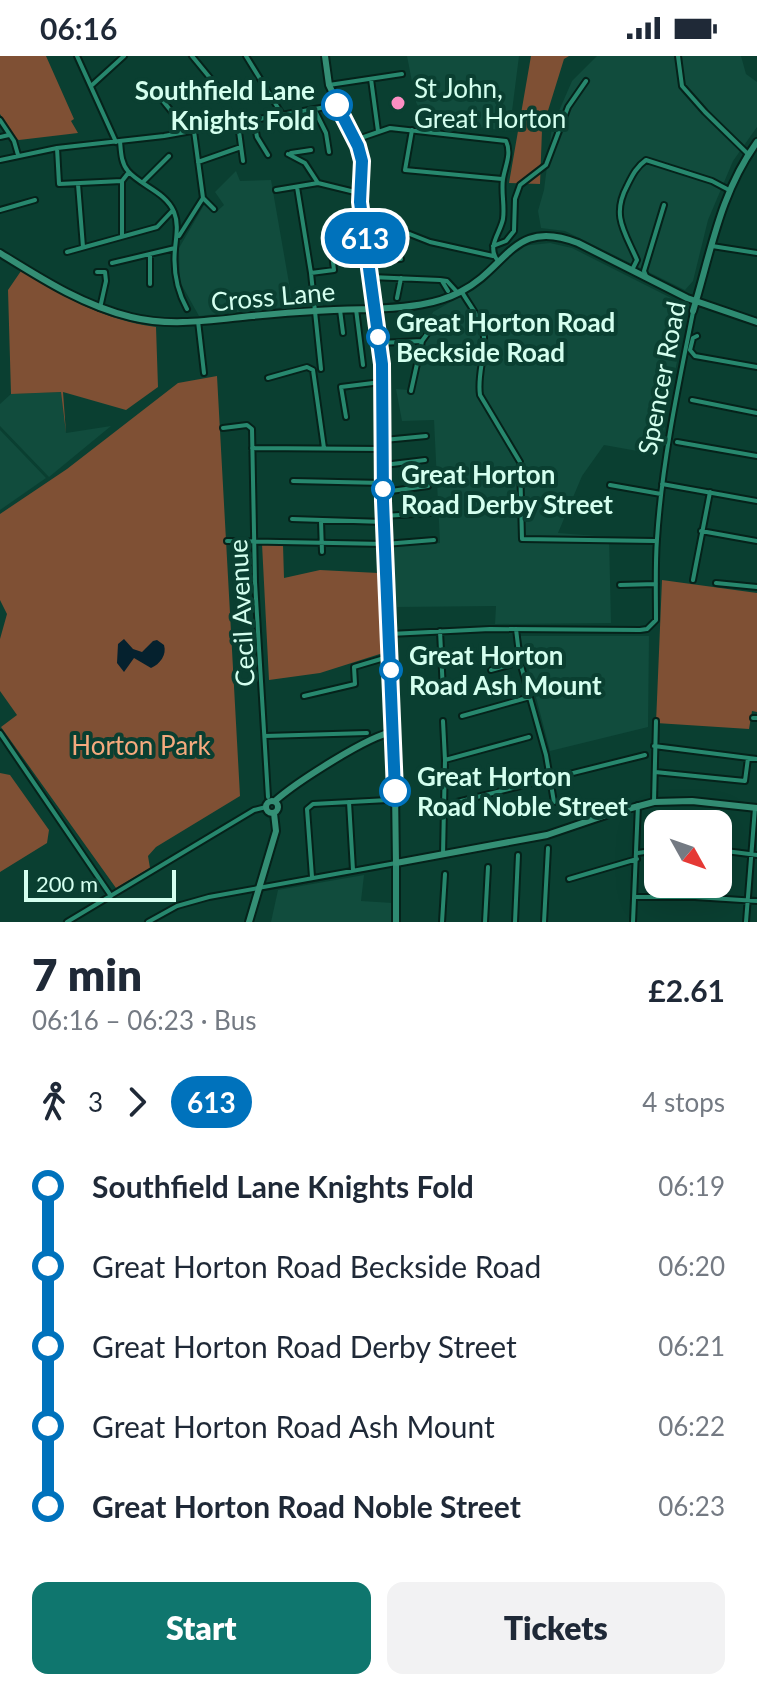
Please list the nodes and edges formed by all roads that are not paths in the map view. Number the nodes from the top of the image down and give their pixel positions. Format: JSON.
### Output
{"nodes":[{"id":1,"x":77,"y":56,"type":"edge"},
{"id":2,"x":124,"y":56,"type":"edge"},
{"id":3,"x":192,"y":56,"type":"edge"},
{"id":4,"x":246,"y":56,"type":"edge"},
{"id":5,"x":325,"y":56,"type":"edge"},
{"id":6,"x":678,"y":56,"type":"edge"},
{"id":7,"x":402,"y":74,"type":"dead end"},
{"id":8,"x":371,"y":79,"type":"junction"},
{"id":9,"x":586,"y":81,"type":"dead end"},
{"id":10,"x":329,"y":85,"type":"junction"},
{"id":11,"x":91,"y":86,"type":"junction"},
{"id":12,"x":220,"y":90,"type":"dead end"},
{"id":13,"x":159,"y":96,"type":"dead end"},
{"id":14,"x":337,"y":105,"type":"junction"},
{"id":15,"x":315,"y":111,"type":"junction"},
{"id":16,"x":283,"y":116,"type":"junction"},
{"id":17,"x":0,"y":120,"type":"edge"},
{"id":18,"x":254,"y":121,"type":"junction"},
{"id":19,"x":238,"y":124,"type":"junction"},
{"id":20,"x":412,"y":130,"type":"junction"},
{"id":21,"x":194,"y":131,"type":"junction"},
{"id":22,"x":378,"y":131,"type":"junction"},
{"id":23,"x":179,"y":133,"type":"junction"},
{"id":24,"x":9,"y":135,"type":"junction"},
{"id":25,"x":0,"y":137,"type":"edge"},
{"id":26,"x":355,"y":140,"type":"junction"},
{"id":27,"x":118,"y":142,"type":"junction"},
{"id":28,"x":757,"y":142,"type":"edge"},
{"id":29,"x":241,"y":147,"type":"junction"},
{"id":30,"x":57,"y":148,"type":"junction"},
{"id":31,"x":311,"y":150,"type":"dead end"},
{"id":32,"x":329,"y":152,"type":"dead end"},
{"id":33,"x":748,"y":154,"type":"junction"},
{"id":34,"x":18,"y":155,"type":"junction"},
{"id":35,"x":268,"y":155,"type":"dead end"},
{"id":36,"x":169,"y":156,"type":"dead end"},
{"id":37,"x":0,"y":160,"type":"edge"},
{"id":38,"x":243,"y":161,"type":"dead end"},
{"id":39,"x":197,"y":162,"type":"junction"},
{"id":40,"x":129,"y":172,"type":"junction"},
{"id":41,"x":503,"y":179,"type":"junction"},
{"id":42,"x":122,"y":181,"type":"junction"},
{"id":43,"x":143,"y":182,"type":"junction"},
{"id":44,"x":318,"y":183,"type":"junction"},
{"id":45,"x":78,"y":184,"type":"junction"},
{"id":46,"x":297,"y":187,"type":"junction"},
{"id":47,"x":276,"y":190,"type":"dead end"},
{"id":48,"x":729,"y":190,"type":"junction"},
{"id":49,"x":359,"y":193,"type":"junction"},
{"id":50,"x":203,"y":198,"type":"junction"},
{"id":51,"x":35,"y":200,"type":"dead end"},
{"id":52,"x":664,"y":205,"type":"dead end"},
{"id":53,"x":214,"y":209,"type":"dead end"},
{"id":54,"x":0,"y":210,"type":"edge"},
{"id":55,"x":173,"y":210,"type":"junction"},
{"id":56,"x":175,"y":216,"type":"junction"},
{"id":57,"x":189,"y":221,"type":"junction"},
{"id":58,"x":402,"y":231,"type":"dead end"},
{"id":59,"x":122,"y":235,"type":"junction"},
{"id":60,"x":177,"y":238,"type":"junction"},
{"id":61,"x":331,"y":246,"type":"dead end"},
{"id":62,"x":493,"y":246,"type":"junction"},
{"id":63,"x":710,"y":246,"type":"junction"},
{"id":64,"x":83,"y":247,"type":"junction"},
{"id":65,"x":175,"y":248,"type":"junction"},
{"id":66,"x":67,"y":252,"type":"dead end"},
{"id":67,"x":0,"y":253,"type":"edge"},
{"id":68,"x":757,"y":253,"type":"edge"},
{"id":69,"x":150,"y":254,"type":"junction"},
{"id":70,"x":401,"y":259,"type":"dead end"},
{"id":71,"x":496,"y":259,"type":"junction"},
{"id":72,"x":368,"y":260,"type":"junction"},
{"id":73,"x":112,"y":263,"type":"dead end"},
{"id":74,"x":632,"y":270,"type":"junction"},
{"id":75,"x":97,"y":272,"type":"dead end"},
{"id":76,"x":311,"y":273,"type":"junction"},
{"id":77,"x":371,"y":277,"type":"junction"},
{"id":78,"x":401,"y":278,"type":"junction"},
{"id":79,"x":648,"y":279,"type":"junction"},
{"id":80,"x":440,"y":280,"type":"junction"},
{"id":81,"x":150,"y":284,"type":"dead end"},
{"id":82,"x":448,"y":291,"type":"dead end"},
{"id":83,"x":460,"y":292,"type":"junction"},
{"id":84,"x":397,"y":298,"type":"dead end"},
{"id":85,"x":696,"y":302,"type":"junction"},
{"id":86,"x":100,"y":308,"type":"junction"},
{"id":87,"x":187,"y":309,"type":"dead end"},
{"id":88,"x":356,"y":309,"type":"junction"},
{"id":89,"x":374,"y":309,"type":"junction"},
{"id":90,"x":340,"y":310,"type":"junction"},
{"id":91,"x":316,"y":311,"type":"junction"},
{"id":92,"x":693,"y":311,"type":"joint"},
{"id":93,"x":198,"y":321,"type":"junction"},
{"id":94,"x":757,"y":322,"type":"edge"},
{"id":95,"x":343,"y":333,"type":"dead end"},
{"id":96,"x":427,"y":334,"type":"dead end"},
{"id":97,"x":697,"y":336,"type":"dead end"},
{"id":98,"x":422,"y":341,"type":"junction"},
{"id":99,"x":379,"y":343,"type":"junction"},
{"id":100,"x":363,"y":365,"type":"dead end"},
{"id":101,"x":757,"y":367,"type":"edge"},
{"id":102,"x":321,"y":369,"type":"dead end"},
{"id":103,"x":204,"y":373,"type":"dead end"},
{"id":104,"x":268,"y":378,"type":"dead end"},
{"id":105,"x":383,"y":382,"type":"junction"},
{"id":106,"x":411,"y":391,"type":"dead end"},
{"id":107,"x":692,"y":400,"type":"dead end"},
{"id":108,"x":757,"y":413,"type":"edge"},
{"id":109,"x":346,"y":417,"type":"dead end"},
{"id":110,"x":223,"y":428,"type":"dead end"},
{"id":111,"x":426,"y":436,"type":"dead end"},
{"id":112,"x":384,"y":440,"type":"junction"},
{"id":113,"x":677,"y":442,"type":"dead end"},
{"id":114,"x":252,"y":448,"type":"junction"},
{"id":115,"x":324,"y":448,"type":"junction"},
{"id":116,"x":385,"y":449,"type":"junction"},
{"id":117,"x":757,"y":456,"type":"edge"},
{"id":118,"x":425,"y":460,"type":"dead end"},
{"id":119,"x":384,"y":465,"type":"junction"},
{"id":120,"x":293,"y":481,"type":"dead end"},
{"id":121,"x":383,"y":483,"type":"junction"},
{"id":122,"x":662,"y":484,"type":"junction"},
{"id":123,"x":610,"y":485,"type":"dead end"},
{"id":124,"x":428,"y":486,"type":"dead end"},
{"id":125,"x":383,"y":492,"type":"junction"},
{"id":126,"x":710,"y":492,"type":"junction"},
{"id":127,"x":661,"y":494,"type":"junction"},
{"id":128,"x":757,"y":501,"type":"edge"},
{"id":129,"x":430,"y":513,"type":"dead end"},
{"id":130,"x":292,"y":519,"type":"dead end"},
{"id":131,"x":384,"y":519,"type":"junction"},
{"id":132,"x":321,"y":521,"type":"junction"},
{"id":133,"x":701,"y":531,"type":"junction"},
{"id":134,"x":254,"y":540,"type":"junction"},
{"id":135,"x":434,"y":540,"type":"dead end"},
{"id":136,"x":227,"y":541,"type":"dead end"},
{"id":137,"x":657,"y":541,"type":"junction"},
{"id":138,"x":757,"y":541,"type":"edge"},
{"id":139,"x":322,"y":542,"type":"junction"},
{"id":140,"x":385,"y":544,"type":"junction"},
{"id":141,"x":322,"y":552,"type":"dead end"},
{"id":142,"x":693,"y":580,"type":"dead end"},
{"id":143,"x":716,"y":583,"type":"dead end"},
{"id":144,"x":656,"y":584,"type":"junction"},
{"id":145,"x":620,"y":585,"type":"dead end"},
{"id":146,"x":757,"y":587,"type":"edge"},
{"id":147,"x":516,"y":629,"type":"junction"},
{"id":148,"x":440,"y":631,"type":"junction"},
{"id":149,"x":390,"y":634,"type":"junction"},
{"id":150,"x":391,"y":656,"type":"junction"},
{"id":151,"x":520,"y":662,"type":"junction"},
{"id":152,"x":491,"y":670,"type":"dead end"},
{"id":153,"x":443,"y":691,"type":"dead end"},
{"id":154,"x":304,"y":696,"type":"dead end"},
{"id":155,"x":530,"y":697,"type":"junction"},
{"id":156,"x":462,"y":716,"type":"dead end"},
{"id":157,"x":443,"y":721,"type":"dead end"},
{"id":158,"x":656,"y":721,"type":"dead end"},
{"id":159,"x":394,"y":732,"type":"junction"},
{"id":160,"x":0,"y":733,"type":"edge"},
{"id":161,"x":367,"y":733,"type":"dead end"},
{"id":162,"x":385,"y":733,"type":"junction"},
{"id":163,"x":265,"y":736,"type":"junction"},
{"id":164,"x":529,"y":737,"type":"dead end"},
{"id":165,"x":394,"y":745,"type":"junction"},
{"id":166,"x":654,"y":746,"type":"junction"},
{"id":167,"x":645,"y":755,"type":"dead end"},
{"id":168,"x":748,"y":758,"type":"junction"},
{"id":169,"x":757,"y":759,"type":"edge"},
{"id":170,"x":445,"y":760,"type":"junction"},
{"id":171,"x":655,"y":772,"type":"junction"},
{"id":172,"x":549,"y":780,"type":"junction"},
{"id":173,"x":388,"y":800,"type":"dead end"},
{"id":174,"x":349,"y":802,"type":"junction"},
{"id":175,"x":554,"y":802,"type":"dead end"},
{"id":176,"x":654,"y":802,"type":"junction"},
{"id":177,"x":272,"y":804,"type":"junction"},
{"id":178,"x":445,"y":805,"type":"junction"},
{"id":179,"x":638,"y":805,"type":"junction"},
{"id":180,"x":756,"y":808,"type":"edge"},
{"id":181,"x":548,"y":848,"type":"dead end"},
{"id":182,"x":732,"y":852,"type":"edge"},
{"id":183,"x":644,"y":854,"type":"edge"},
{"id":184,"x":754,"y":854,"type":"edge"},
{"id":185,"x":518,"y":855,"type":"dead end"},
{"id":186,"x":443,"y":856,"type":"junction"},
{"id":187,"x":637,"y":856,"type":"junction"},
{"id":188,"x":396,"y":863,"type":"junction"},
{"id":189,"x":488,"y":867,"type":"dead end"},
{"id":190,"x":353,"y":870,"type":"junction"},
{"id":191,"x":445,"y":874,"type":"dead end"},
{"id":192,"x":312,"y":877,"type":"junction"},
{"id":193,"x":569,"y":879,"type":"dead end"},
{"id":194,"x":261,"y":887,"type":"junction"},
{"id":195,"x":112,"y":896,"type":"junction"},
{"id":196,"x":634,"y":897,"type":"junction"},
{"id":197,"x":747,"y":900,"type":"junction"},
{"id":198,"x":757,"y":901,"type":"edge"},
{"id":199,"x":67,"y":922,"type":"edge"},
{"id":200,"x":148,"y":922,"type":"edge"},
{"id":201,"x":249,"y":922,"type":"edge"},
{"id":202,"x":396,"y":922,"type":"edge"},
{"id":203,"x":442,"y":922,"type":"edge"},
{"id":204,"x":485,"y":922,"type":"edge"},
{"id":205,"x":515,"y":922,"type":"edge"},
{"id":206,"x":544,"y":922,"type":"edge"},
{"id":207,"x":633,"y":922,"type":"edge"},
{"id":208,"x":746,"y":922,"type":"edge"}],
"edges":[{"from":1,"to":11,"type":"street"},
{"from":2,"to":11,"type":"street"},
{"from":3,"to":12,"type":"street"},
{"from":4,"to":16,"type":"street"},
{"from":5,"to":10,"type":"main road"},
{"from":6,"to":33,"type":"street"},
{"from":7,"to":8,"type":"street"},
{"from":8,"to":10,"type":"street"},
{"from":8,"to":22,"type":"street"},
{"from":9,"to":62,"type":"street"},
{"from":10,"to":14,"type":"main road"},
{"from":11,"to":27,"type":"street"},
{"from":13,"to":23,"type":"street"},
{"from":14,"to":15,"type":"street"},
{"from":14,"to":26,"type":"main road"},
{"from":15,"to":16,"type":"street"},
{"from":15,"to":32,"type":"street"},
{"from":16,"to":18,"type":"street"},
{"from":17,"to":24,"type":"street"},
{"from":18,"to":19,"type":"street"},
{"from":18,"to":35,"type":"street"},
{"from":19,"to":21,"type":"street"},
{"from":19,"to":29,"type":"street"},
{"from":20,"to":22,"type":"street"},
{"from":20,"to":41,"type":"street"},
{"from":20,"to":41,"type":"street"},
{"from":21,"to":23,"type":"street"},
{"from":21,"to":39,"type":"street"},
{"from":22,"to":26,"type":"street"},
{"from":23,"to":27,"type":"street"},
{"from":24,"to":25,"type":"street"},
{"from":24,"to":34,"type":"street"},
{"from":26,"to":49,"type":"main road"},
{"from":27,"to":30,"type":"street"},
{"from":27,"to":40,"type":"street"},
{"from":28,"to":33,"type":"street","name":"Spencer Road"},
{"from":29,"to":38,"type":"street"},
{"from":29,"to":39,"type":"street"},
{"from":30,"to":34,"type":"street"},
{"from":30,"to":45,"type":"street"},
{"from":31,"to":44,"type":"street"},
{"from":33,"to":48,"type":"street","name":"Spencer Road"},
{"from":34,"to":37,"type":"street"},
{"from":36,"to":43,"type":"street"},
{"from":39,"to":50,"type":"street"},
{"from":40,"to":42,"type":"street"},
{"from":40,"to":43,"type":"street","name":"Cross Lane"},
{"from":41,"to":62,"type":"street"},
{"from":42,"to":45,"type":"street"},
{"from":42,"to":59,"type":"street"},
{"from":43,"to":55,"type":"street","name":"Cross Lane"},
{"from":44,"to":46,"type":"street"},
{"from":44,"to":49,"type":"street"},
{"from":45,"to":64,"type":"street"},
{"from":46,"to":47,"type":"street"},
{"from":46,"to":76,"type":"street"},
{"from":48,"to":63,"type":"street","name":"Spencer Road"},
{"from":48,"to":74,"type":"street"},
{"from":49,"to":72,"type":"main road"},
{"from":50,"to":53,"type":"street"},
{"from":50,"to":57,"type":"street"},
{"from":51,"to":54,"type":"street"},
{"from":52,"to":79,"type":"street"},
{"from":55,"to":56,"type":"street","name":"Cross Lane"},
{"from":55,"to":59,"type":"street"},
{"from":56,"to":57,"type":"street"},
{"from":56,"to":60,"type":"street","name":"Cross Lane"},
{"from":57,"to":60,"type":"street"},
{"from":58,"to":71,"type":"street"},
{"from":59,"to":64,"type":"street"},
{"from":60,"to":65,"type":"street","name":"Cross Lane"},
{"from":61,"to":76,"type":"street"},
{"from":62,"to":71,"type":"street"},
{"from":63,"to":68,"type":"street"},
{"from":63,"to":85,"type":"street","name":"Spencer Road"},
{"from":64,"to":66,"type":"street"},
{"from":65,"to":69,"type":"street"},
{"from":65,"to":87,"type":"street","name":"Cross Lane"},
{"from":67,"to":86,"type":"main road","name":"Cross Lane"},
{"from":69,"to":73,"type":"street"},
{"from":69,"to":81,"type":"street"},
{"from":70,"to":72,"type":"street"},
{"from":71,"to":74,"type":"street"},
{"from":71,"to":83,"type":"street"},
{"from":72,"to":77,"type":"main road"},
{"from":74,"to":79,"type":"street"},
{"from":75,"to":86,"type":"street"},
{"from":76,"to":91,"type":"street"},
{"from":77,"to":78,"type":"street"},
{"from":77,"to":89,"type":"main road"},
{"from":78,"to":80,"type":"street"},
{"from":78,"to":84,"type":"street"},
{"from":79,"to":85,"type":"street"},
{"from":80,"to":82,"type":"street"},
{"from":80,"to":83,"type":"street"},
{"from":83,"to":89,"type":"street"},
{"from":83,"to":137,"type":"street"},
{"from":85,"to":92,"type":"street","name":"Spencer Road"},
{"from":85,"to":94,"type":"street"},
{"from":86,"to":93,"type":"main road","name":"Cross Lane"},
{"from":88,"to":89,"type":"main road","name":"Cross Lane"},
{"from":88,"to":90,"type":"main road","name":"Cross Lane"},
{"from":88,"to":100,"type":"street"},
{"from":89,"to":99,"type":"main road"},
{"from":90,"to":91,"type":"main road","name":"Cross Lane"},
{"from":90,"to":95,"type":"street"},
{"from":91,"to":93,"type":"main road","name":"Cross Lane"},
{"from":91,"to":102,"type":"street"},
{"from":92,"to":122,"type":"street","name":"Spencer Road"},
{"from":93,"to":103,"type":"street"},
{"from":96,"to":98,"type":"street"},
{"from":97,"to":101,"type":"street"},
{"from":98,"to":99,"type":"street"},
{"from":98,"to":106,"type":"street"},
{"from":99,"to":105,"type":"main road"},
{"from":104,"to":115,"type":"street"},
{"from":105,"to":109,"type":"street"},
{"from":105,"to":112,"type":"main road"},
{"from":107,"to":108,"type":"street"},
{"from":110,"to":114,"type":"street","name":"Cecil Avenue"},
{"from":111,"to":112,"type":"street"},
{"from":112,"to":116,"type":"main road"},
{"from":113,"to":117,"type":"street"},
{"from":114,"to":115,"type":"street"},
{"from":114,"to":134,"type":"street","name":"Cecil Avenue"},
{"from":115,"to":116,"type":"street"},
{"from":116,"to":119,"type":"main road"},
{"from":118,"to":119,"type":"street"},
{"from":119,"to":121,"type":"main road"},
{"from":120,"to":121,"type":"street"},
{"from":121,"to":125,"type":"main road"},
{"from":122,"to":126,"type":"street"},
{"from":122,"to":127,"type":"street","name":"Spencer Road"},
{"from":123,"to":127,"type":"street"},
{"from":124,"to":125,"type":"street"},
{"from":125,"to":131,"type":"main road"},
{"from":126,"to":128,"type":"street"},
{"from":126,"to":133,"type":"street"},
{"from":127,"to":137,"type":"street","name":"Spencer Road"},
{"from":129,"to":131,"type":"street"},
{"from":130,"to":132,"type":"street"},
{"from":131,"to":132,"type":"street"},
{"from":131,"to":140,"type":"main road"},
{"from":132,"to":139,"type":"street"},
{"from":133,"to":138,"type":"street"},
{"from":133,"to":142,"type":"street"},
{"from":134,"to":136,"type":"street"},
{"from":134,"to":139,"type":"street"},
{"from":134,"to":163,"type":"street","name":"Cecil Avenue"},
{"from":135,"to":140,"type":"street"},
{"from":137,"to":144,"type":"street","name":"Spencer Road"},
{"from":139,"to":140,"type":"street"},
{"from":139,"to":141,"type":"street"},
{"from":140,"to":149,"type":"main road"},
{"from":143,"to":146,"type":"street"},
{"from":144,"to":145,"type":"street"},
{"from":144,"to":147,"type":"street","name":"Spencer Road"},
{"from":147,"to":148,"type":"street"},
{"from":147,"to":151,"type":"street"},
{"from":148,"to":149,"type":"street"},
{"from":148,"to":153,"type":"street"},
{"from":149,"to":150,"type":"main road"},
{"from":150,"to":154,"type":"street"},
{"from":150,"to":159,"type":"main road"},
{"from":151,"to":152,"type":"street"},
{"from":151,"to":155,"type":"street"},
{"from":155,"to":156,"type":"street"},
{"from":155,"to":172,"type":"street"},
{"from":157,"to":170,"type":"street"},
{"from":158,"to":166,"type":"street"},
{"from":159,"to":162,"type":"main road"},
{"from":159,"to":165,"type":"main road"},
{"from":160,"to":195,"type":"street"},
{"from":161,"to":163,"type":"street"},
{"from":162,"to":165,"type":"main road"},
{"from":162,"to":177,"type":"main road"},
{"from":163,"to":177,"type":"street","name":"Cecil Avenue"},
{"from":164,"to":170,"type":"street"},
{"from":165,"to":188,"type":"main road"},
{"from":166,"to":168,"type":"street"},
{"from":166,"to":171,"type":"street"},
{"from":167,"to":172,"type":"street"},
{"from":168,"to":169,"type":"street"},
{"from":168,"to":171,"type":"street"},
{"from":170,"to":178,"type":"street"},
{"from":171,"to":176,"type":"street"},
{"from":172,"to":175,"type":"street"},
{"from":172,"to":178,"type":"street"},
{"from":173,"to":174,"type":"street"},
{"from":174,"to":190,"type":"street"},
{"from":174,"to":192,"type":"street"},
{"from":176,"to":179,"type":"main road"},
{"from":176,"to":180,"type":"main road"},
{"from":177,"to":194,"type":"main road"},
{"from":177,"to":195,"type":"street"},
{"from":178,"to":186,"type":"street"},
{"from":179,"to":186,"type":"main road"},
{"from":179,"to":187,"type":"street"},
{"from":180,"to":184,"type":"street"},
{"from":181,"to":206,"type":"street"},
{"from":182,"to":184,"type":"street"},
{"from":183,"to":187,"type":"street"},
{"from":184,"to":197,"type":"street"},
{"from":185,"to":205,"type":"street"},
{"from":186,"to":188,"type":"main road"},
{"from":187,"to":193,"type":"street"},
{"from":187,"to":196,"type":"street"},
{"from":188,"to":190,"type":"street"},
{"from":188,"to":202,"type":"street"},
{"from":189,"to":204,"type":"street"},
{"from":190,"to":192,"type":"street"},
{"from":191,"to":203,"type":"street"},
{"from":192,"to":194,"type":"street"},
{"from":194,"to":200,"type":"street"},
{"from":194,"to":201,"type":"main road"},
{"from":195,"to":199,"type":"street"},
{"from":196,"to":197,"type":"street"},
{"from":196,"to":207,"type":"street"},
{"from":197,"to":198,"type":"street"},
{"from":197,"to":208,"type":"street"}]}
